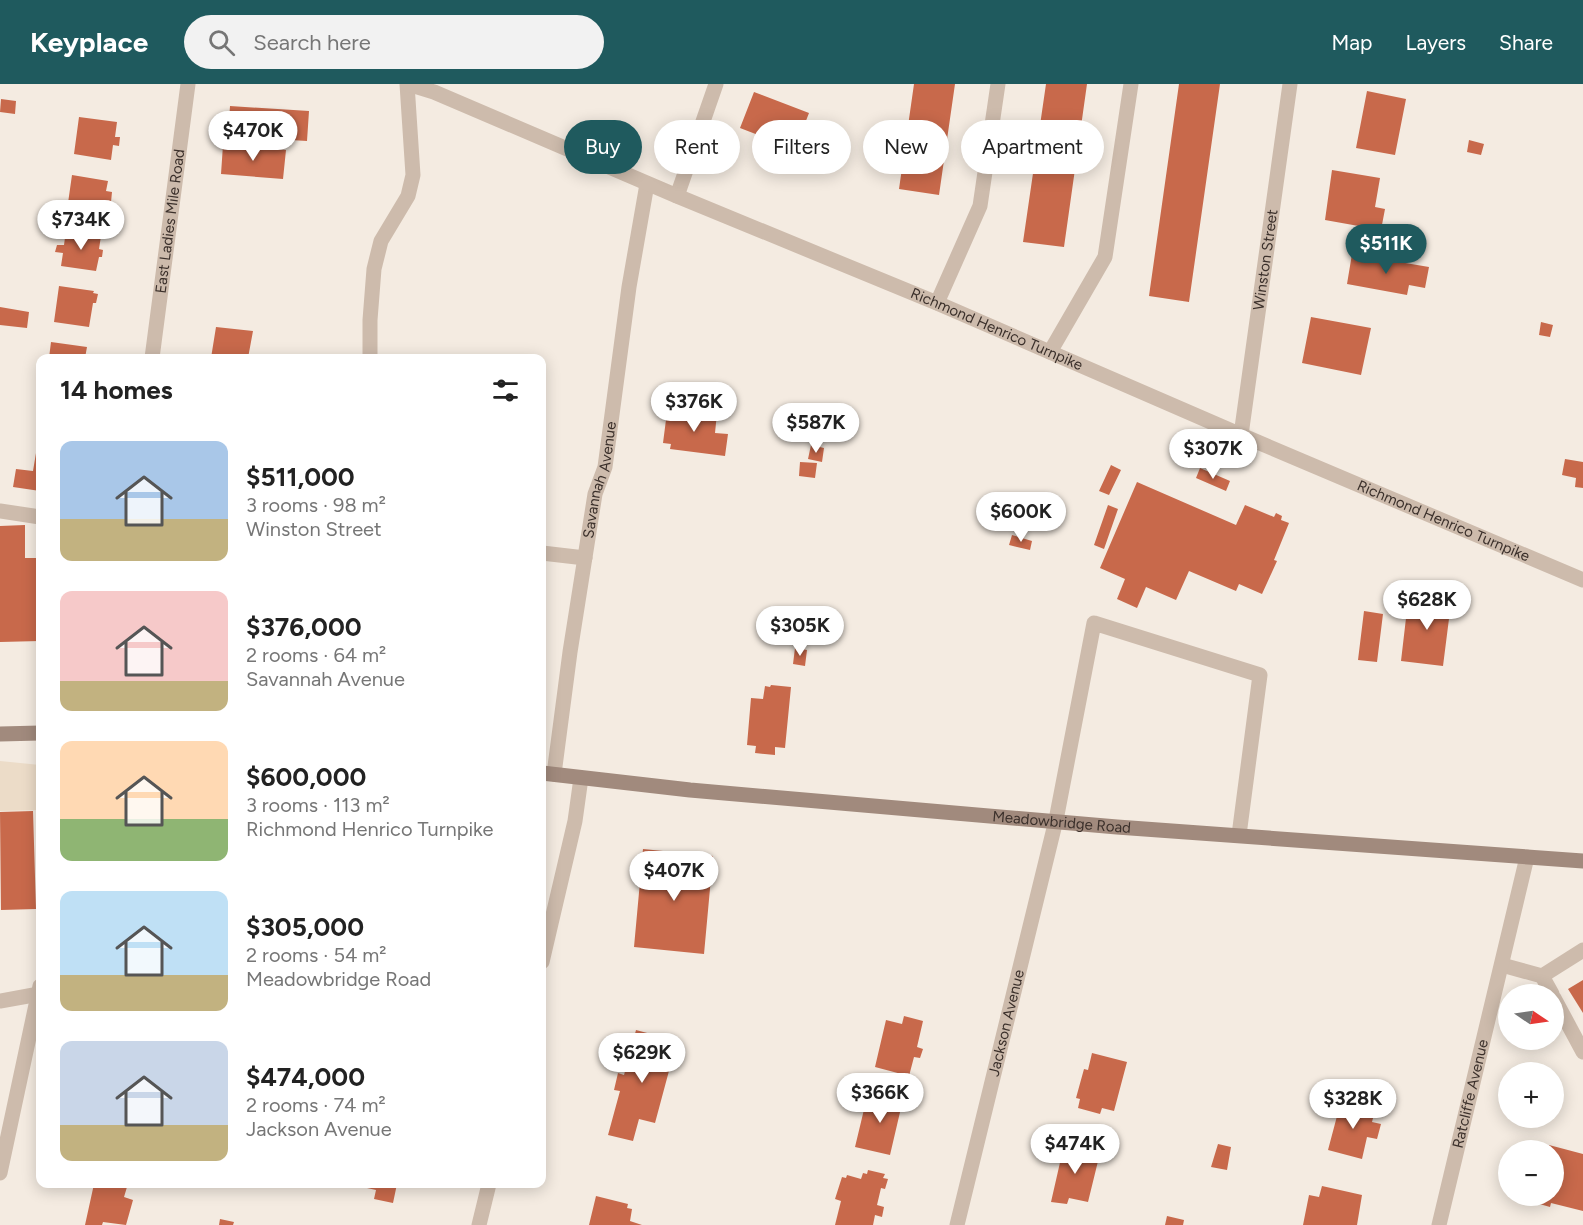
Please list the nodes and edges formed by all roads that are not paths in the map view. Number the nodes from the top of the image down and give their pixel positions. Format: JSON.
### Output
{"nodes":[{"id":1,"x":188,"y":84,"type":"edge"},
{"id":2,"x":408,"y":84,"type":"edge"},
{"id":3,"x":716,"y":84,"type":"edge"},
{"id":4,"x":998,"y":84,"type":"edge"},
{"id":5,"x":1131,"y":84,"type":"edge"},
{"id":6,"x":1290,"y":84,"type":"edge"},
{"id":7,"x":647,"y":183,"type":"junction"},
{"id":8,"x":677,"y":196,"type":"junction"},
{"id":9,"x":937,"y":303,"type":"junction"},
{"id":10,"x":1050,"y":352,"type":"junction"},
{"id":11,"x":153,"y":354,"type":"edge"},
{"id":12,"x":370,"y":354,"type":"edge"},
{"id":13,"x":1241,"y":435,"type":"junction"},
{"id":14,"x":0,"y":511,"type":"edge"},
{"id":15,"x":36,"y":516,"type":"edge"},
{"id":16,"x":546,"y":553,"type":"edge"},
{"id":17,"x":585,"y":558,"type":"junction"},
{"id":18,"x":1583,"y":579,"type":"edge"},
{"id":19,"x":36,"y":733,"type":"edge"},
{"id":20,"x":0,"y":734,"type":"edge"},
{"id":21,"x":548,"y":774,"type":"edge"},
{"id":22,"x":582,"y":778,"type":"junction"},
{"id":23,"x":1056,"y":820,"type":"junction"},
{"id":24,"x":1239,"y":835,"type":"junction"},
{"id":25,"x":1527,"y":857,"type":"junction"},
{"id":26,"x":1583,"y":861,"type":"edge"},
{"id":27,"x":546,"y":945,"type":"edge"},
{"id":28,"x":1583,"y":950,"type":"edge"},
{"id":29,"x":1502,"y":965,"type":"junction"},
{"id":30,"x":1542,"y":976,"type":"junction"},
{"id":31,"x":1546,"y":984,"type":"edge"},
{"id":32,"x":36,"y":991,"type":"edge"},
{"id":33,"x":0,"y":1001,"type":"edge"},
{"id":34,"x":36,"y":1008,"type":"edge"},
{"id":35,"x":1564,"y":1017,"type":"edge"},
{"id":36,"x":1583,"y":1052,"type":"edge"},
{"id":37,"x":0,"y":1173,"type":"edge"},
{"id":38,"x":488,"y":1188,"type":"edge"},
{"id":39,"x":479,"y":1225,"type":"edge"},
{"id":40,"x":957,"y":1225,"type":"edge"},
{"id":41,"x":1439,"y":1225,"type":"edge"}],
"edges":[{"from":1,"to":11,"type":"street","name":"East Ladies Mile Road"},
{"from":2,"to":7,"type":"street","name":"Richmond Henrico Turnpike"},
{"from":2,"to":12,"type":"street"},
{"from":3,"to":8,"type":"street"},
{"from":4,"to":9,"type":"street"},
{"from":5,"to":10,"type":"street"},
{"from":6,"to":13,"type":"street","name":"Winston Street"},
{"from":7,"to":8,"type":"street","name":"Richmond Henrico Turnpike"},
{"from":7,"to":17,"type":"street","name":"Savannah Avenue"},
{"from":8,"to":9,"type":"street","name":"Richmond Henrico Turnpike"},
{"from":9,"to":10,"type":"street","name":"Richmond Henrico Turnpike"},
{"from":10,"to":13,"type":"street","name":"Richmond Henrico Turnpike"},
{"from":13,"to":18,"type":"street","name":"Richmond Henrico Turnpike"},
{"from":14,"to":15,"type":"street"},
{"from":16,"to":17,"type":"street"},
{"from":17,"to":21,"type":"street","name":"Savannah Avenue"},
{"from":19,"to":20,"type":"main road"},
{"from":21,"to":22,"type":"main road","name":"Meadowbridge Road"},
{"from":22,"to":23,"type":"main road","name":"Meadowbridge Road"},
{"from":22,"to":27,"type":"street"},
{"from":23,"to":24,"type":"main road","name":"Meadowbridge Road"},
{"from":23,"to":24,"type":"street","name":"Jackson Avenue"},
{"from":23,"to":40,"type":"street","name":"Jackson Avenue"},
{"from":24,"to":25,"type":"main road","name":"Meadowbridge Road"},
{"from":25,"to":26,"type":"main road","name":"Meadowbridge Road"},
{"from":25,"to":29,"type":"street","name":"Ratcliffe Avenue"},
{"from":28,"to":30,"type":"street"},
{"from":29,"to":30,"type":"street"},
{"from":29,"to":41,"type":"street","name":"Ratcliffe Avenue"},
{"from":30,"to":31,"type":"street"},
{"from":32,"to":33,"type":"street"},
{"from":34,"to":37,"type":"street"},
{"from":35,"to":36,"type":"street"},
{"from":38,"to":39,"type":"street"}]}
